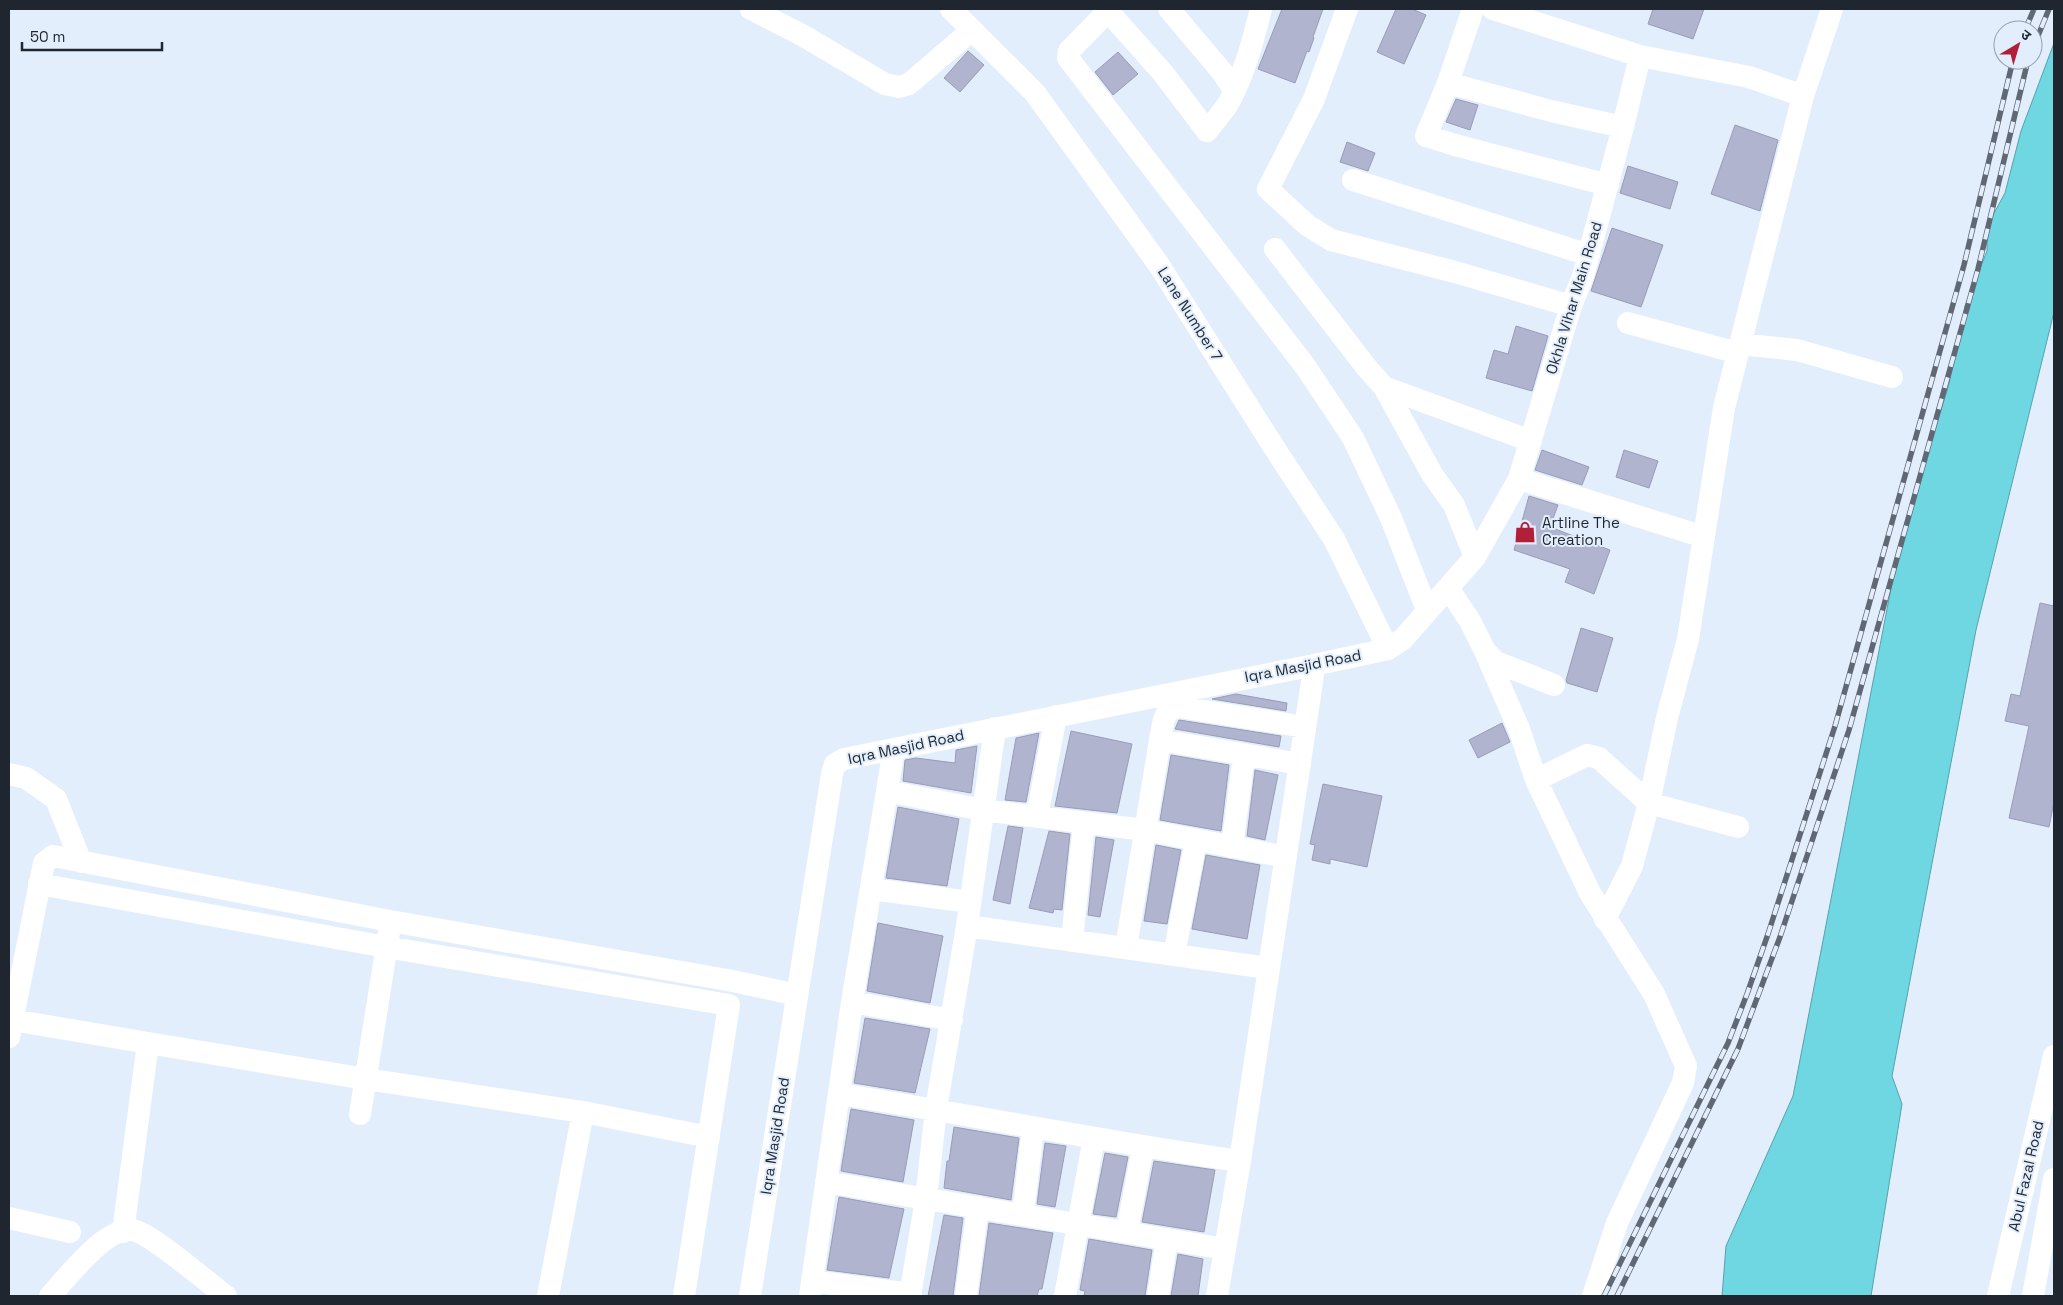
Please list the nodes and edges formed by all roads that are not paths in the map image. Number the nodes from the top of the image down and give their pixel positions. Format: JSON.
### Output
{"nodes":[{"id":1,"x":751,"y":9,"type":"edge"},
{"id":2,"x":952,"y":9,"type":"edge"},
{"id":3,"x":1108,"y":9,"type":"edge"},
{"id":4,"x":1170,"y":9,"type":"edge"},
{"id":5,"x":1261,"y":9,"type":"edge"},
{"id":6,"x":1347,"y":9,"type":"edge"},
{"id":7,"x":1473,"y":9,"type":"edge"},
{"id":8,"x":1493,"y":9,"type":"edge"},
{"id":9,"x":1832,"y":9,"type":"edge"},
{"id":10,"x":972,"y":30,"type":"junction"},
{"id":11,"x":1640,"y":56,"type":"junction"},
{"id":12,"x":1448,"y":83,"type":"junction"},
{"id":13,"x":1234,"y":90,"type":"junction"},
{"id":14,"x":1802,"y":96,"type":"junction"},
{"id":15,"x":1624,"y":127,"type":"junction"},
{"id":16,"x":1352,"y":180,"type":"dead end"},
{"id":17,"x":1608,"y":185,"type":"junction"},
{"id":18,"x":1275,"y":249,"type":"dead end"},
{"id":19,"x":1589,"y":255,"type":"junction"},
{"id":20,"x":1571,"y":306,"type":"junction"},
{"id":21,"x":1628,"y":323,"type":"dead end"},
{"id":22,"x":1739,"y":348,"type":"junction"},
{"id":23,"x":1892,"y":377,"type":"dead end"},
{"id":24,"x":1384,"y":387,"type":"junction"},
{"id":25,"x":1532,"y":440,"type":"junction"},
{"id":26,"x":1519,"y":479,"type":"junction"},
{"id":27,"x":1704,"y":537,"type":"junction"},
{"id":28,"x":1475,"y":557,"type":"junction"},
{"id":29,"x":1448,"y":588,"type":"junction"},
{"id":30,"x":1427,"y":610,"type":"junction"},
{"id":31,"x":1388,"y":649,"type":"junction"},
{"id":32,"x":1484,"y":651,"type":"junction"},
{"id":33,"x":1314,"y":665,"type":"junction"},
{"id":34,"x":1554,"y":685,"type":"dead end"},
{"id":35,"x":1056,"y":716,"type":"junction"},
{"id":36,"x":1305,"y":727,"type":"junction"},
{"id":37,"x":995,"y":728,"type":"junction"},
{"id":38,"x":1160,"y":740,"type":"junction"},
{"id":39,"x":894,"y":748,"type":"junction"},
{"id":40,"x":1244,"y":755,"type":"junction"},
{"id":41,"x":1300,"y":764,"type":"junction"},
{"id":42,"x":9,"y":774,"type":"edge"},
{"id":43,"x":1536,"y":780,"type":"junction"},
{"id":44,"x":887,"y":791,"type":"junction"},
{"id":45,"x":1649,"y":802,"type":"junction"},
{"id":46,"x":983,"y":810,"type":"junction"},
{"id":47,"x":1037,"y":816,"type":"junction"},
{"id":48,"x":1084,"y":822,"type":"junction"},
{"id":49,"x":1738,"y":828,"type":"dead end"},
{"id":50,"x":1145,"y":830,"type":"junction"},
{"id":51,"x":1196,"y":840,"type":"junction"},
{"id":52,"x":1232,"y":847,"type":"junction"},
{"id":53,"x":1286,"y":857,"type":"junction"},
{"id":54,"x":81,"y":862,"type":"junction"},
{"id":55,"x":39,"y":884,"type":"junction"},
{"id":56,"x":871,"y":889,"type":"junction"},
{"id":57,"x":970,"y":902,"type":"junction"},
{"id":58,"x":1605,"y":919,"type":"junction"},
{"id":59,"x":390,"y":921,"type":"junction"},
{"id":60,"x":967,"y":926,"type":"junction"},
{"id":61,"x":1072,"y":941,"type":"junction"},
{"id":62,"x":386,"y":947,"type":"junction"},
{"id":63,"x":1126,"y":948,"type":"junction"},
{"id":64,"x":1174,"y":955,"type":"junction"},
{"id":65,"x":1268,"y":968,"type":"junction"},
{"id":66,"x":797,"y":995,"type":"junction"},
{"id":67,"x":852,"y":1002,"type":"junction"},
{"id":68,"x":952,"y":1020,"type":"junction"},
{"id":69,"x":10,"y":1029,"type":"edge"},
{"id":70,"x":148,"y":1043,"type":"junction"},
{"id":71,"x":2053,"y":1066,"type":"edge"},
{"id":72,"x":366,"y":1079,"type":"junction"},
{"id":73,"x":839,"y":1094,"type":"junction"},
{"id":74,"x":936,"y":1109,"type":"junction"},
{"id":75,"x":582,"y":1112,"type":"junction"},
{"id":76,"x":360,"y":1114,"type":"dead end"},
{"id":77,"x":1033,"y":1128,"type":"junction"},
{"id":78,"x":709,"y":1137,"type":"junction"},
{"id":79,"x":1094,"y":1138,"type":"junction"},
{"id":80,"x":1144,"y":1147,"type":"junction"},
{"id":81,"x":1240,"y":1161,"type":"junction"},
{"id":82,"x":2054,"y":1179,"type":"edge"},
{"id":83,"x":826,"y":1182,"type":"junction"},
{"id":84,"x":2023,"y":1189,"type":"junction"},
{"id":85,"x":926,"y":1198,"type":"junction"},
{"id":86,"x":2052,"y":1204,"type":"edge"},
{"id":87,"x":978,"y":1207,"type":"junction"},
{"id":88,"x":1023,"y":1214,"type":"junction"},
{"id":89,"x":9,"y":1218,"type":"edge"},
{"id":90,"x":1078,"y":1223,"type":"junction"},
{"id":91,"x":70,"y":1232,"type":"dead end"},
{"id":92,"x":123,"y":1232,"type":"junction"},
{"id":93,"x":1127,"y":1232,"type":"junction"},
{"id":94,"x":1168,"y":1239,"type":"junction"},
{"id":95,"x":1225,"y":1249,"type":"junction"},
{"id":96,"x":2004,"y":1269,"type":"junction"},
{"id":97,"x":2042,"y":1287,"type":"edge"},
{"id":98,"x":811,"y":1289,"type":"edge"},
{"id":99,"x":223,"y":1295,"type":"edge"},
{"id":100,"x":911,"y":1295,"type":"edge"},
{"id":101,"x":50,"y":1296,"type":"edge"},
{"id":102,"x":548,"y":1296,"type":"edge"},
{"id":103,"x":684,"y":1296,"type":"edge"},
{"id":104,"x":750,"y":1296,"type":"edge"},
{"id":105,"x":966,"y":1296,"type":"edge"},
{"id":106,"x":1065,"y":1296,"type":"edge"},
{"id":107,"x":1158,"y":1296,"type":"edge"},
{"id":108,"x":1216,"y":1296,"type":"edge"},
{"id":109,"x":1593,"y":1296,"type":"edge"},
{"id":110,"x":1998,"y":1296,"type":"edge"}],
"edges":[{"from":1,"to":10,"type":"street"},
{"from":2,"to":10,"type":"street","name":"Lane Number 7"},
{"from":3,"to":13,"type":"street"},
{"from":3,"to":30,"type":"street"},
{"from":4,"to":13,"type":"street"},
{"from":5,"to":13,"type":"street"},
{"from":6,"to":20,"type":"street"},
{"from":7,"to":12,"type":"street"},
{"from":8,"to":11,"type":"street"},
{"from":9,"to":14,"type":"street"},
{"from":10,"to":31,"type":"street","name":"Lane Number 7"},
{"from":11,"to":14,"type":"street"},
{"from":11,"to":15,"type":"street","name":"Okhla Vihar Main Road"},
{"from":12,"to":15,"type":"street"},
{"from":12,"to":17,"type":"street"},
{"from":14,"to":22,"type":"street"},
{"from":15,"to":17,"type":"street","name":"Okhla Vihar Main Road"},
{"from":16,"to":19,"type":"street"},
{"from":17,"to":19,"type":"street","name":"Okhla Vihar Main Road"},
{"from":18,"to":24,"type":"street"},
{"from":19,"to":20,"type":"street","name":"Okhla Vihar Main Road"},
{"from":20,"to":25,"type":"street","name":"Okhla Vihar Main Road"},
{"from":21,"to":22,"type":"street"},
{"from":22,"to":23,"type":"street"},
{"from":22,"to":27,"type":"street"},
{"from":24,"to":25,"type":"street"},
{"from":24,"to":28,"type":"street"},
{"from":25,"to":26,"type":"street","name":"Okhla Vihar Main Road"},
{"from":26,"to":27,"type":"street"},
{"from":26,"to":28,"type":"street","name":"Okhla Vihar Main Road"},
{"from":27,"to":45,"type":"street"},
{"from":28,"to":29,"type":"street","name":"Okhla Vihar Main Road"},
{"from":29,"to":30,"type":"street","name":"Okhla Vihar Main Road"},
{"from":29,"to":32,"type":"street"},
{"from":30,"to":31,"type":"street","name":"Okhla Vihar Main Road"},
{"from":31,"to":33,"type":"street","name":"Iqra Masjid Road"},
{"from":32,"to":34,"type":"street"},
{"from":32,"to":43,"type":"street"},
{"from":33,"to":35,"type":"street","name":"Iqra Masjid Road"},
{"from":33,"to":36,"type":"street"},
{"from":35,"to":37,"type":"street","name":"Iqra Masjid Road"},
{"from":35,"to":47,"type":"street"},
{"from":36,"to":38,"type":"street"},
{"from":36,"to":41,"type":"street"},
{"from":37,"to":39,"type":"street","name":"Iqra Masjid Road"},
{"from":37,"to":46,"type":"street"},
{"from":38,"to":40,"type":"street"},
{"from":38,"to":50,"type":"street"},
{"from":39,"to":44,"type":"street"},
{"from":39,"to":66,"type":"street","name":"Iqra Masjid Road"},
{"from":40,"to":41,"type":"street"},
{"from":40,"to":52,"type":"street"},
{"from":41,"to":53,"type":"street"},
{"from":42,"to":54,"type":"street"},
{"from":43,"to":45,"type":"street"},
{"from":43,"to":58,"type":"street"},
{"from":44,"to":46,"type":"street"},
{"from":44,"to":56,"type":"street"},
{"from":45,"to":49,"type":"street"},
{"from":45,"to":58,"type":"street"},
{"from":46,"to":47,"type":"street"},
{"from":46,"to":57,"type":"street"},
{"from":47,"to":48,"type":"street"},
{"from":48,"to":50,"type":"street"},
{"from":48,"to":61,"type":"street"},
{"from":50,"to":51,"type":"street"},
{"from":50,"to":63,"type":"street"},
{"from":51,"to":52,"type":"street"},
{"from":51,"to":64,"type":"street"},
{"from":52,"to":53,"type":"street"},
{"from":53,"to":65,"type":"street"},
{"from":54,"to":55,"type":"street"},
{"from":54,"to":59,"type":"street"},
{"from":55,"to":62,"type":"street"},
{"from":55,"to":69,"type":"street"},
{"from":56,"to":57,"type":"street"},
{"from":56,"to":67,"type":"street"},
{"from":57,"to":60,"type":"street"},
{"from":58,"to":109,"type":"street"},
{"from":59,"to":62,"type":"street"},
{"from":59,"to":66,"type":"street"},
{"from":60,"to":61,"type":"street"},
{"from":60,"to":68,"type":"street"},
{"from":61,"to":63,"type":"street"},
{"from":62,"to":72,"type":"street"},
{"from":62,"to":78,"type":"street"},
{"from":63,"to":64,"type":"street"},
{"from":64,"to":65,"type":"street"},
{"from":65,"to":81,"type":"street"},
{"from":66,"to":104,"type":"street","name":"Iqra Masjid Road"},
{"from":67,"to":68,"type":"street"},
{"from":67,"to":73,"type":"street"},
{"from":68,"to":74,"type":"street"},
{"from":69,"to":70,"type":"street"},
{"from":70,"to":72,"type":"street"},
{"from":70,"to":92,"type":"street"},
{"from":71,"to":84,"type":"street","name":"Abul Fazal Road"},
{"from":72,"to":75,"type":"street"},
{"from":72,"to":76,"type":"street"},
{"from":73,"to":74,"type":"street"},
{"from":73,"to":83,"type":"street"},
{"from":74,"to":77,"type":"street"},
{"from":74,"to":85,"type":"street"},
{"from":75,"to":78,"type":"street"},
{"from":75,"to":102,"type":"street"},
{"from":77,"to":79,"type":"street"},
{"from":77,"to":88,"type":"street"},
{"from":78,"to":103,"type":"street"},
{"from":79,"to":80,"type":"street"},
{"from":79,"to":90,"type":"street"},
{"from":80,"to":81,"type":"street"},
{"from":80,"to":93,"type":"street"},
{"from":81,"to":95,"type":"street"},
{"from":82,"to":86,"type":"street"},
{"from":83,"to":85,"type":"street"},
{"from":83,"to":98,"type":"street"},
{"from":84,"to":86,"type":"street"},
{"from":84,"to":96,"type":"street","name":"Abul Fazal Road"},
{"from":85,"to":87,"type":"street"},
{"from":85,"to":100,"type":"street"},
{"from":86,"to":97,"type":"street"},
{"from":87,"to":88,"type":"street"},
{"from":87,"to":105,"type":"street"},
{"from":88,"to":90,"type":"street"},
{"from":89,"to":91,"type":"street"},
{"from":90,"to":93,"type":"street"},
{"from":90,"to":106,"type":"street"},
{"from":92,"to":99,"type":"street"},
{"from":92,"to":101,"type":"street"},
{"from":93,"to":94,"type":"street"},
{"from":94,"to":95,"type":"street"},
{"from":94,"to":107,"type":"street"},
{"from":95,"to":108,"type":"street"},
{"from":96,"to":97,"type":"street"},
{"from":96,"to":110,"type":"street","name":"Abul Fazal Road"},
{"from":98,"to":100,"type":"street"}]}
